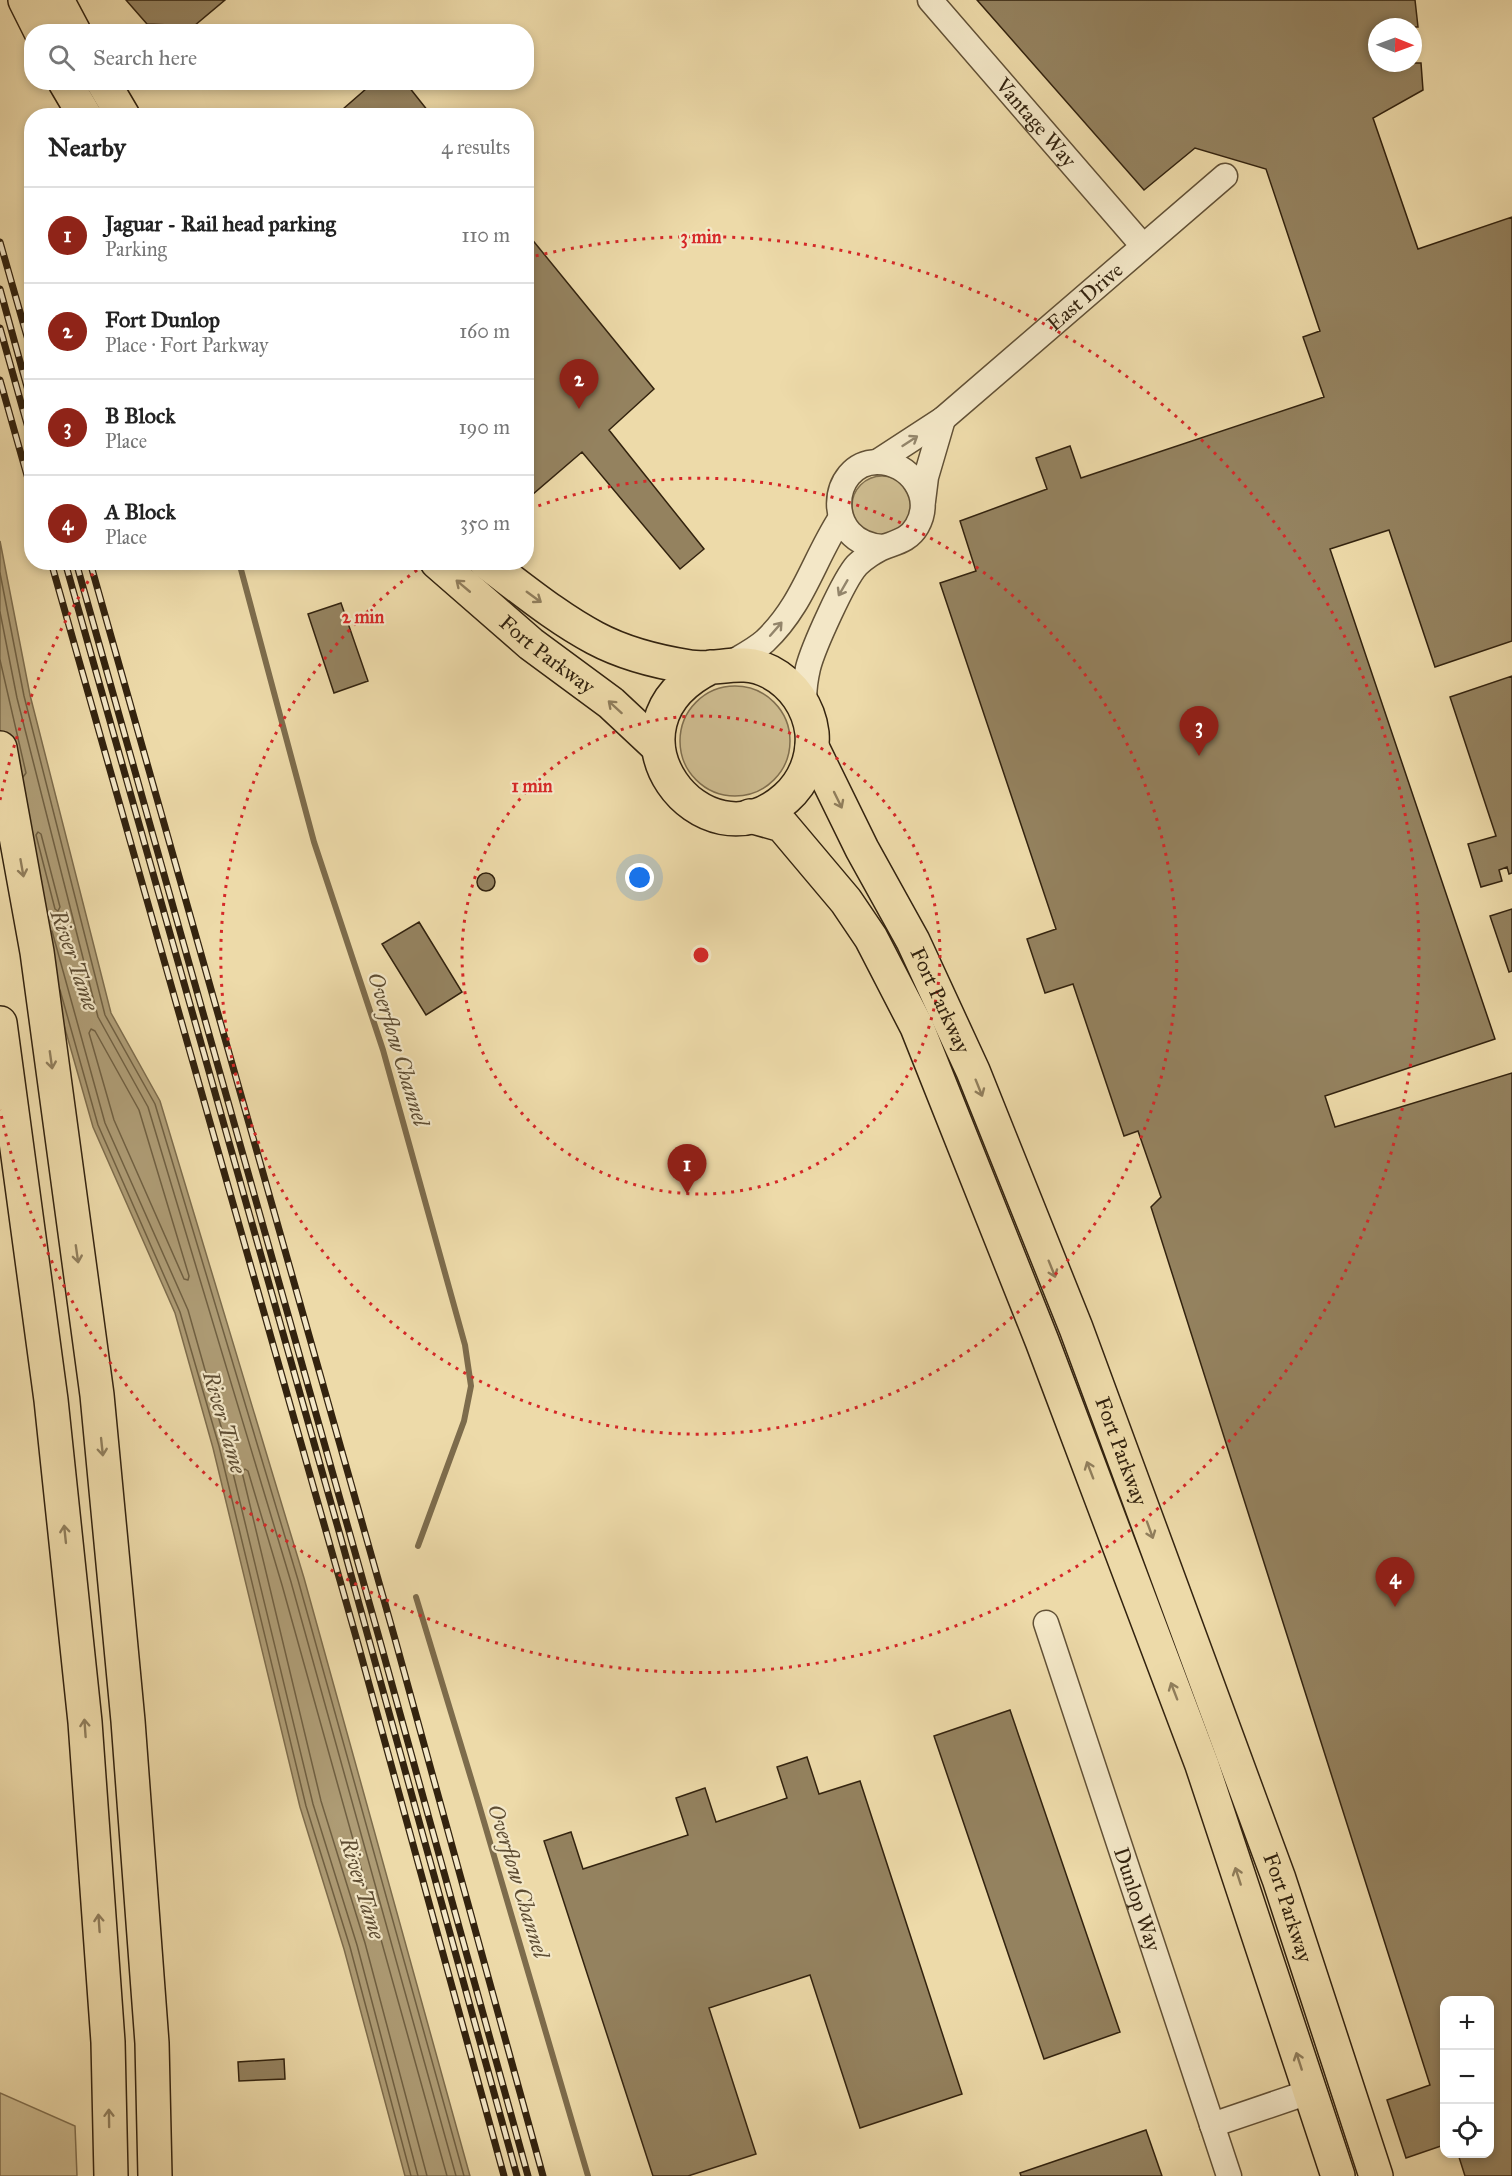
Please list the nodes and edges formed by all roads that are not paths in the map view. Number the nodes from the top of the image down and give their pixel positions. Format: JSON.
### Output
{"nodes":[{"id":1,"x":25,"y":0,"type":"edge"},
{"id":2,"x":57,"y":0,"type":"edge"},
{"id":3,"x":930,"y":0,"type":"edge"},
{"id":4,"x":37,"y":24,"type":"edge"},
{"id":5,"x":70,"y":24,"type":"edge"},
{"id":6,"x":70,"y":90,"type":"edge"},
{"id":7,"x":108,"y":90,"type":"edge"},
{"id":8,"x":80,"y":108,"type":"edge"},
{"id":9,"x":118,"y":108,"type":"edge"},
{"id":10,"x":1225,"y":176,"type":"dead end"},
{"id":11,"x":1143,"y":246,"type":"junction"},
{"id":12,"x":943,"y":419,"type":"junction"},
{"id":13,"x":877,"y":462,"type":"junction"},
{"id":14,"x":923,"y":506,"type":"junction"},
{"id":15,"x":840,"y":519,"type":"junction"},
{"id":16,"x":883,"y":547,"type":"junction"},
{"id":17,"x":446,"y":570,"type":"edge"},
{"id":18,"x":497,"y":570,"type":"edge"},
{"id":19,"x":720,"y":665,"type":"junction"},
{"id":20,"x":805,"y":708,"type":"junction"},
{"id":21,"x":658,"y":747,"type":"junction"},
{"id":22,"x":812,"y":747,"type":"junction"},
{"id":23,"x":0,"y":748,"type":"edge"},
{"id":24,"x":750,"y":816,"type":"junction"},
{"id":25,"x":0,"y":1023,"type":"edge"},
{"id":26,"x":1046,"y":1623,"type":"dead end"},
{"id":27,"x":1310,"y":2092,"type":"junction"},
{"id":28,"x":1212,"y":2125,"type":"junction"},
{"id":29,"x":111,"y":2176,"type":"edge"},
{"id":30,"x":155,"y":2176,"type":"edge"},
{"id":31,"x":1229,"y":2176,"type":"edge"},
{"id":32,"x":1338,"y":2176,"type":"edge"},
{"id":33,"x":1376,"y":2176,"type":"edge"}],
"edges":[{"from":1,"to":4,"type":"main road"},
{"from":2,"to":5,"type":"main road"},
{"from":3,"to":11,"type":"street","name":"Vantage Way"},
{"from":6,"to":8,"type":"main road"},
{"from":7,"to":9,"type":"main road"},
{"from":10,"to":11,"type":"street","name":"East Drive"},
{"from":11,"to":12,"type":"street","name":"East Drive"},
{"from":13,"to":12,"type":"street","name":"East Drive","one_way":true},
{"from":12,"to":14,"type":"street"},
{"from":13,"to":14,"type":"street"},
{"from":13,"to":15,"type":"street"},
{"from":14,"to":16,"type":"street"},
{"from":15,"to":16,"type":"street"},
{"from":19,"to":15,"type":"street","one_way":true},
{"from":16,"to":20,"type":"street","one_way":true},
{"from":21,"to":17,"type":"main road","name":"Fort Parkway","one_way":true},
{"from":18,"to":19,"type":"main road","name":"Fort Parkway","one_way":true},
{"from":19,"to":20,"type":"main road","name":"Fort Parkway"},
{"from":19,"to":21,"type":"main road","name":"Fort Parkway"},
{"from":20,"to":22,"type":"main road","name":"Fort Parkway"},
{"from":21,"to":24,"type":"main road","name":"Fort Parkway"},
{"from":22,"to":24,"type":"main road","name":"Fort Parkway"},
{"from":22,"to":33,"type":"main road","name":"Fort Parkway","one_way":true},
{"from":23,"to":30,"type":"main road","one_way":true},
{"from":27,"to":24,"type":"main road","name":"Fort Parkway","one_way":true},
{"from":29,"to":25,"type":"main road","one_way":true},
{"from":26,"to":28,"type":"street","name":"Dunlop Way"},
{"from":27,"to":28,"type":"street"},
{"from":27,"to":32,"type":"main road","name":"Fort Parkway"},
{"from":28,"to":31,"type":"street","name":"Dunlop Way"}]}
